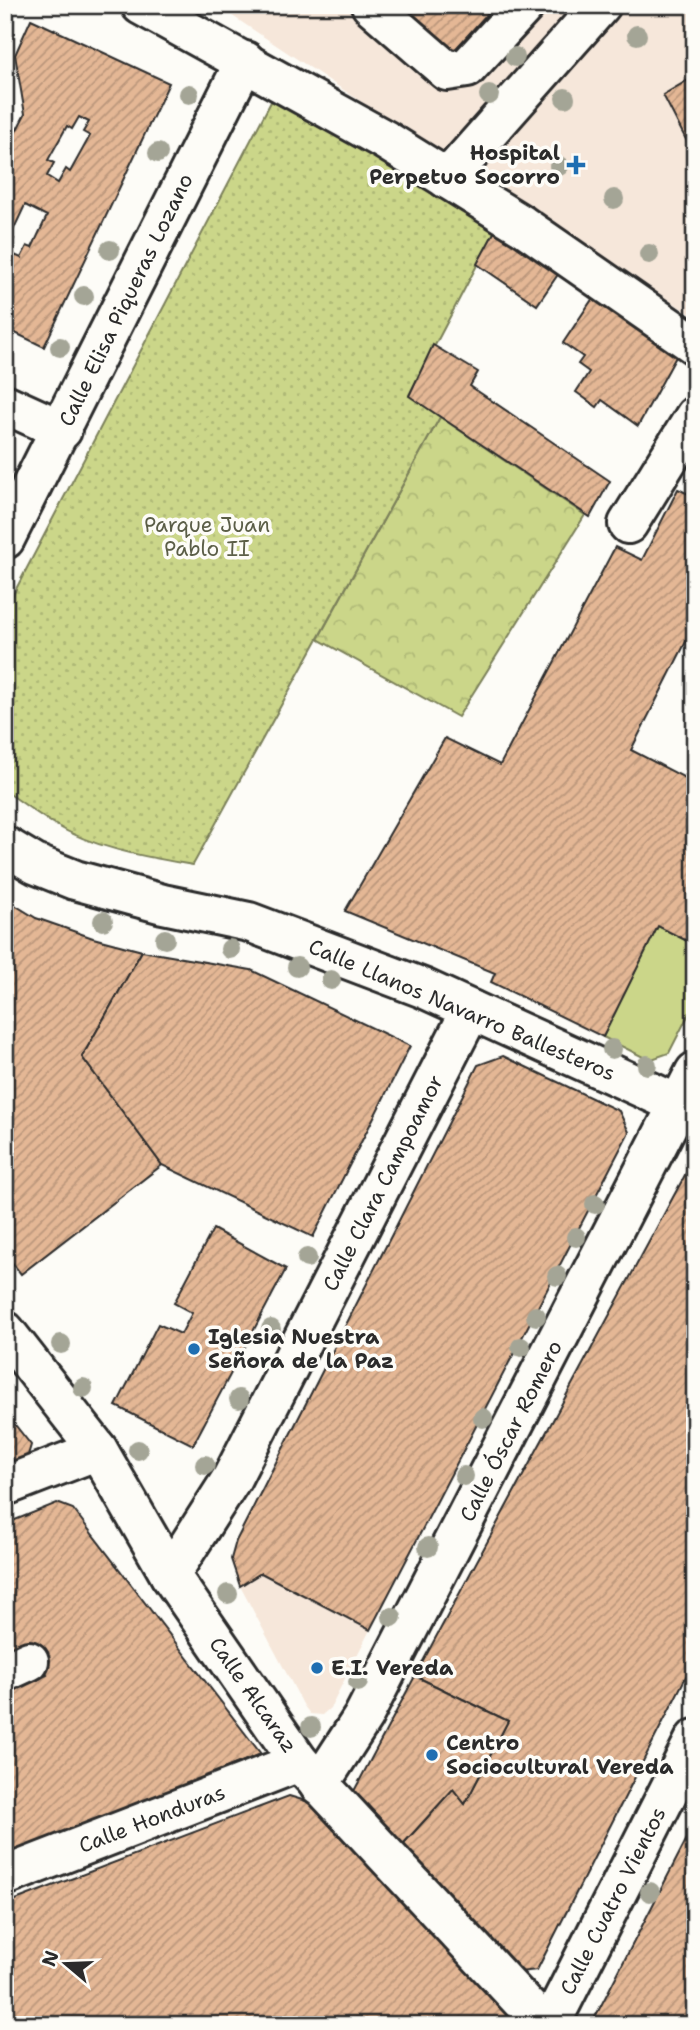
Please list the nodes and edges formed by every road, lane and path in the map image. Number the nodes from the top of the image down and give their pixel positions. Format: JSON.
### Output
{"nodes":[{"id":1,"x":141,"y":5,"type":"edge"},
{"id":2,"x":371,"y":5,"type":"edge"},
{"id":3,"x":525,"y":5,"type":"edge"},
{"id":4,"x":601,"y":5,"type":"edge"},
{"id":5,"x":245,"y":61,"type":"junction"},
{"id":6,"x":447,"y":179,"type":"junction"},
{"id":7,"x":695,"y":345,"type":"edge"},
{"id":8,"x":5,"y":404,"type":"edge"},
{"id":9,"x":695,"y":416,"type":"edge"},
{"id":10,"x":62,"y":430,"type":"junction"},
{"id":11,"x":628,"y":524,"type":"dead end"},
{"id":12,"x":5,"y":539,"type":"edge"},
{"id":13,"x":5,"y":846,"type":"edge"},
{"id":14,"x":471,"y":1010,"type":"junction"},
{"id":15,"x":690,"y":1096,"type":"edge"},
{"id":16,"x":5,"y":1331,"type":"edge"},
{"id":17,"x":98,"y":1450,"type":"junction"},
{"id":18,"x":5,"y":1486,"type":"edge"},
{"id":19,"x":170,"y":1575,"type":"junction"},
{"id":20,"x":695,"y":1739,"type":"edge"},
{"id":21,"x":309,"y":1773,"type":"junction"},
{"id":22,"x":5,"y":1876,"type":"edge"},
{"id":23,"x":544,"y":2025,"type":"edge"},
{"id":24,"x":550,"y":2025,"type":"edge"}],
"edges":[{"from":1,"to":5,"type":"street"},
{"from":2,"to":3,"type":"street"},
{"from":4,"to":6,"type":"street"},
{"from":5,"to":6,"type":"street"},
{"from":5,"to":10,"type":"street","name":"Calle Elisa Piqueras Lozano"},
{"from":6,"to":7,"type":"street"},
{"from":8,"to":10,"type":"street"},
{"from":9,"to":11,"type":"street"},
{"from":10,"to":12,"type":"street","name":"Calle Elisa Piqueras Lozano"},
{"from":13,"to":14,"type":"street","name":"Calle Llanos Navarro Ballesteros"},
{"from":14,"to":15,"type":"street","name":"Calle Llanos Navarro Ballesteros"},
{"from":14,"to":19,"type":"street","name":"Calle Clara Campoamor"},
{"from":15,"to":21,"type":"street","name":"Calle Óscar Romero"},
{"from":16,"to":17,"type":"street","name":"Calle Alcaraz"},
{"from":17,"to":18,"type":"street"},
{"from":17,"to":19,"type":"street","name":"Calle Alcaraz"},
{"from":19,"to":21,"type":"street","name":"Calle Alcaraz"},
{"from":20,"to":24,"type":"street","name":"Calle Cuatro Vientos"},
{"from":21,"to":22,"type":"street","name":"Calle Honduras"},
{"from":21,"to":23,"type":"street","name":"Calle Alcaraz"}]}
